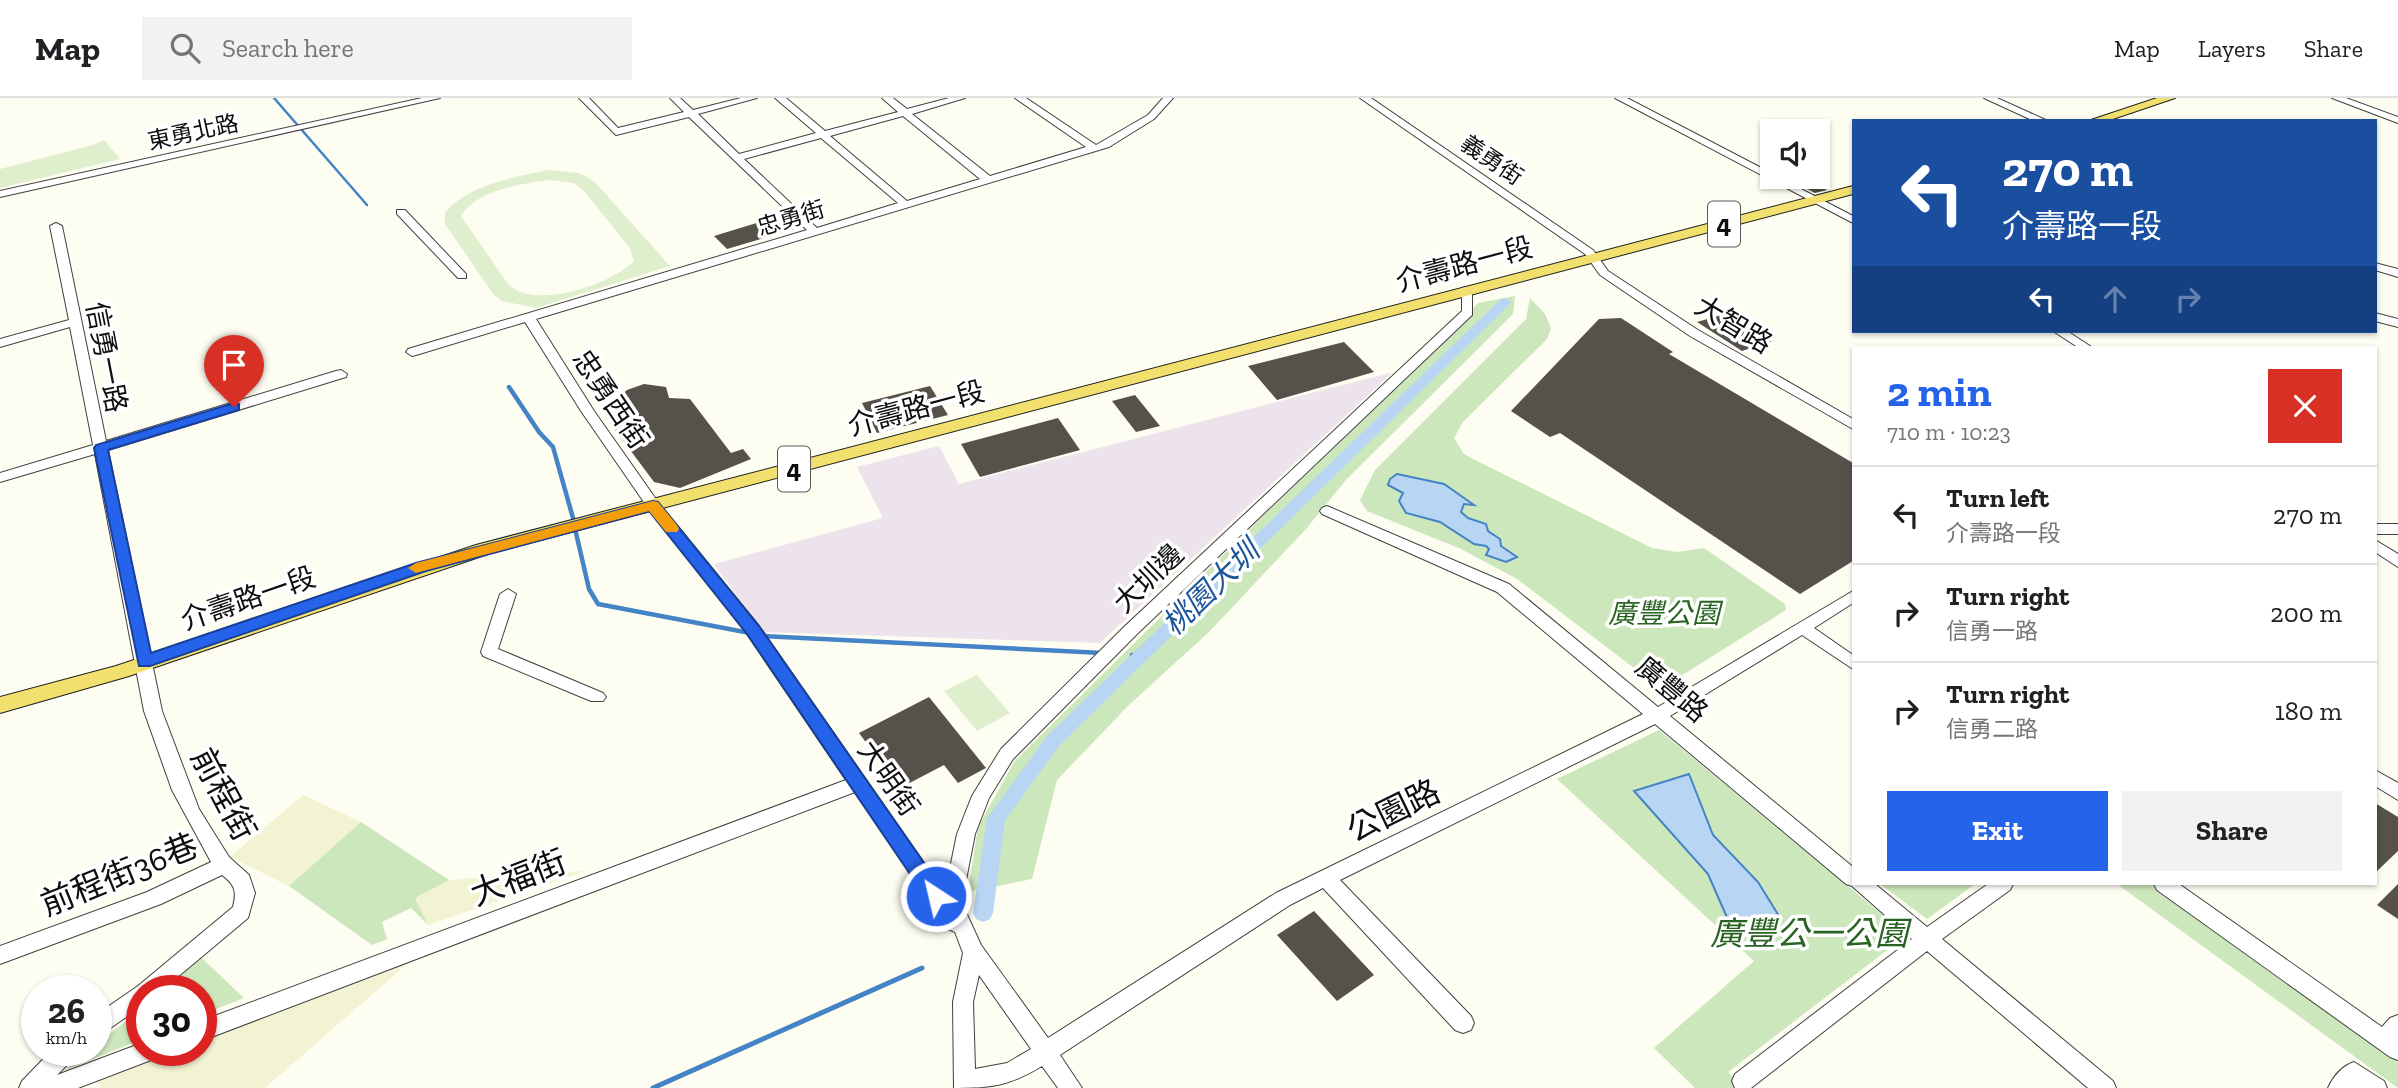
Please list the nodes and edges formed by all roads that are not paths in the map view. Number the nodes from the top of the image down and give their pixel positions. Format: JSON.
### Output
{"nodes":[{"id":1,"x":435,"y":98,"type":"edge"},
{"id":2,"x":584,"y":98,"type":"edge"},
{"id":3,"x":675,"y":98,"type":"edge"},
{"id":4,"x":752,"y":98,"type":"edge"},
{"id":5,"x":780,"y":98,"type":"edge"},
{"id":6,"x":887,"y":98,"type":"edge"},
{"id":7,"x":960,"y":98,"type":"edge"},
{"id":8,"x":1020,"y":98,"type":"edge"},
{"id":9,"x":1168,"y":98,"type":"edge"},
{"id":10,"x":1365,"y":98,"type":"edge"},
{"id":11,"x":1620,"y":98,"type":"edge"},
{"id":12,"x":1989,"y":98,"type":"edge"},
{"id":13,"x":2169,"y":98,"type":"edge"},
{"id":14,"x":2337,"y":98,"type":"edge"},
{"id":15,"x":691,"y":113,"type":"junction"},
{"id":16,"x":906,"y":113,"type":"junction"},
{"id":17,"x":2038,"y":119,"type":"edge"},
{"id":18,"x":2101,"y":119,"type":"edge"},
{"id":19,"x":2398,"y":120,"type":"edge"},
{"id":20,"x":824,"y":135,"type":"junction"},
{"id":21,"x":1094,"y":148,"type":"junction"},
{"id":22,"x":738,"y":157,"type":"junction"},
{"id":23,"x":988,"y":180,"type":"junction"},
{"id":24,"x":1852,"y":190,"type":"edge"},
{"id":25,"x":0,"y":194,"type":"edge"},
{"id":26,"x":1817,"y":200,"type":"junction"},
{"id":27,"x":906,"y":205,"type":"junction"},
{"id":28,"x":401,"y":212,"type":"dead end"},
{"id":29,"x":1852,"y":219,"type":"edge"},
{"id":30,"x":56,"y":226,"type":"dead end"},
{"id":31,"x":817,"y":233,"type":"junction"},
{"id":32,"x":1595,"y":258,"type":"junction"},
{"id":33,"x":2377,"y":267,"type":"edge"},
{"id":34,"x":2398,"y":273,"type":"edge"},
{"id":35,"x":462,"y":276,"type":"dead end"},
{"id":36,"x":1466,"y":291,"type":"junction"},
{"id":37,"x":529,"y":318,"type":"junction"},
{"id":38,"x":2377,"y":318,"type":"edge"},
{"id":39,"x":75,"y":322,"type":"junction"},
{"id":40,"x":2398,"y":323,"type":"edge"},
{"id":41,"x":2062,"y":333,"type":"edge"},
{"id":42,"x":0,"y":343,"type":"edge"},
{"id":43,"x":2084,"y":346,"type":"edge"},
{"id":44,"x":412,"y":352,"type":"dead end"},
{"id":45,"x":341,"y":374,"type":"dead end"},
{"id":46,"x":1852,"y":424,"type":"edge"},
{"id":47,"x":101,"y":448,"type":"junction"},
{"id":48,"x":0,"y":478,"type":"edge"},
{"id":49,"x":653,"y":505,"type":"junction"},
{"id":50,"x":1327,"y":511,"type":"dead end"},
{"id":51,"x":2398,"y":529,"type":"edge"},
{"id":52,"x":2377,"y":530,"type":"edge"},
{"id":53,"x":2377,"y":546,"type":"edge"},
{"id":54,"x":2398,"y":562,"type":"edge"},
{"id":55,"x":508,"y":594,"type":"dead end"},
{"id":56,"x":1852,"y":597,"type":"edge"},
{"id":57,"x":1803,"y":628,"type":"junction"},
{"id":58,"x":145,"y":662,"type":"junction"},
{"id":59,"x":1852,"y":662,"type":"edge"},
{"id":60,"x":597,"y":697,"type":"dead end"},
{"id":61,"x":0,"y":705,"type":"edge"},
{"id":62,"x":1657,"y":715,"type":"junction"},
{"id":63,"x":2377,"y":778,"type":"edge"},
{"id":64,"x":858,"y":783,"type":"junction"},
{"id":65,"x":2398,"y":793,"type":"edge"},
{"id":66,"x":223,"y":865,"type":"junction"},
{"id":67,"x":1852,"y":877,"type":"edge"},
{"id":68,"x":1326,"y":878,"type":"junction"},
{"id":69,"x":1862,"y":885,"type":"edge"},
{"id":70,"x":2002,"y":885,"type":"edge"},
{"id":71,"x":2165,"y":885,"type":"edge"},
{"id":72,"x":1927,"y":939,"type":"junction"},
{"id":73,"x":974,"y":951,"type":"junction"},
{"id":74,"x":0,"y":956,"type":"edge"},
{"id":75,"x":165,"y":975,"type":"edge"},
{"id":76,"x":1464,"y":1023,"type":"dead end"},
{"id":77,"x":217,"y":1025,"type":"edge"},
{"id":78,"x":2393,"y":1038,"type":"edge"},
{"id":79,"x":1046,"y":1051,"type":"junction"},
{"id":80,"x":126,"y":1060,"type":"edge"},
{"id":81,"x":51,"y":1066,"type":"edge"},
{"id":82,"x":1743,"y":1082,"type":"dead end"},
{"id":83,"x":30,"y":1088,"type":"edge"},
{"id":84,"x":51,"y":1088,"type":"edge"},
{"id":85,"x":965,"y":1088,"type":"edge"},
{"id":86,"x":1072,"y":1088,"type":"edge"},
{"id":87,"x":2105,"y":1088,"type":"edge"},
{"id":88,"x":2339,"y":1088,"type":"edge"},
{"id":89,"x":2376,"y":1088,"type":"edge"}],
"edges":[{"from":1,"to":25,"type":"street","name":"東勇北路"},
{"from":2,"to":15,"type":"street"},
{"from":3,"to":15,"type":"street"},
{"from":4,"to":15,"type":"street"},
{"from":5,"to":20,"type":"street"},
{"from":6,"to":16,"type":"street"},
{"from":7,"to":16,"type":"street"},
{"from":8,"to":21,"type":"street"},
{"from":9,"to":21,"type":"street","name":"忠勇街"},
{"from":10,"to":32,"type":"street","name":"義勇街"},
{"from":11,"to":26,"type":"street"},
{"from":12,"to":17,"type":"street"},
{"from":13,"to":18,"type":"main road"},
{"from":14,"to":19,"type":"street"},
{"from":15,"to":22,"type":"street"},
{"from":16,"to":20,"type":"street"},
{"from":16,"to":23,"type":"street"},
{"from":20,"to":22,"type":"street"},
{"from":20,"to":27,"type":"street"},
{"from":21,"to":23,"type":"street","name":"忠勇街"},
{"from":22,"to":31,"type":"street"},
{"from":23,"to":27,"type":"street","name":"忠勇街"},
{"from":24,"to":26,"type":"main road","name":"介壽路一段","number":"4"},
{"from":26,"to":29,"type":"street"},
{"from":26,"to":32,"type":"main road","name":"介壽路一段","number":"4"},
{"from":27,"to":31,"type":"street","name":"忠勇街"},
{"from":28,"to":35,"type":"street"},
{"from":30,"to":39,"type":"street","name":"信勇一路"},
{"from":31,"to":37,"type":"street","name":"忠勇街"},
{"from":32,"to":36,"type":"main road","name":"介壽路一段","number":"4"},
{"from":32,"to":46,"type":"street","name":"大智路"},
{"from":33,"to":34,"type":"street"},
{"from":36,"to":49,"type":"main road","name":"介壽路一段","number":"4"},
{"from":36,"to":73,"type":"street","name":"大圳邊"},
{"from":37,"to":44,"type":"street","name":"忠勇街"},
{"from":37,"to":49,"type":"street","name":"忠勇西街"},
{"from":38,"to":40,"type":"street"},
{"from":39,"to":42,"type":"street"},
{"from":39,"to":47,"type":"street","name":"信勇一路"},
{"from":41,"to":43,"type":"street"},
{"from":45,"to":47,"type":"street"},
{"from":47,"to":48,"type":"street"},
{"from":47,"to":58,"type":"street","name":"信勇一路"},
{"from":49,"to":58,"type":"main road","name":"介壽路一段","number":"4"},
{"from":49,"to":64,"type":"street","name":"大明街"},
{"from":50,"to":62,"type":"street","name":"廣豐路"},
{"from":51,"to":52,"type":"street"},
{"from":53,"to":54,"type":"street"},
{"from":55,"to":60,"type":"street"},
{"from":56,"to":57,"type":"street","name":"公園路"},
{"from":57,"to":59,"type":"street"},
{"from":57,"to":62,"type":"street","name":"公園路"},
{"from":58,"to":61,"type":"main road","name":"介壽路一段","number":"4"},
{"from":58,"to":66,"type":"street","name":"前程街"},
{"from":62,"to":67,"type":"street","name":"廣豐路"},
{"from":62,"to":68,"type":"street","name":"公園路"},
{"from":63,"to":65,"type":"street"},
{"from":64,"to":73,"type":"street","name":"大明街"},
{"from":64,"to":77,"type":"street","name":"大福街"},
{"from":66,"to":74,"type":"street","name":"前程街36巷"},
{"from":66,"to":75,"type":"street","name":"前程街"},
{"from":68,"to":76,"type":"street"},
{"from":68,"to":79,"type":"street","name":"公園路"},
{"from":69,"to":72,"type":"street"},
{"from":70,"to":72,"type":"street"},
{"from":71,"to":78,"type":"street"},
{"from":72,"to":82,"type":"street"},
{"from":72,"to":87,"type":"street"},
{"from":73,"to":79,"type":"street","name":"大明街"},
{"from":73,"to":85,"type":"street"},
{"from":79,"to":85,"type":"street","name":"公園路"},
{"from":79,"to":86,"type":"street","name":"大明街"},
{"from":80,"to":84,"type":"street"},
{"from":81,"to":83,"type":"street"},
{"from":88,"to":89,"type":"street"}]}
